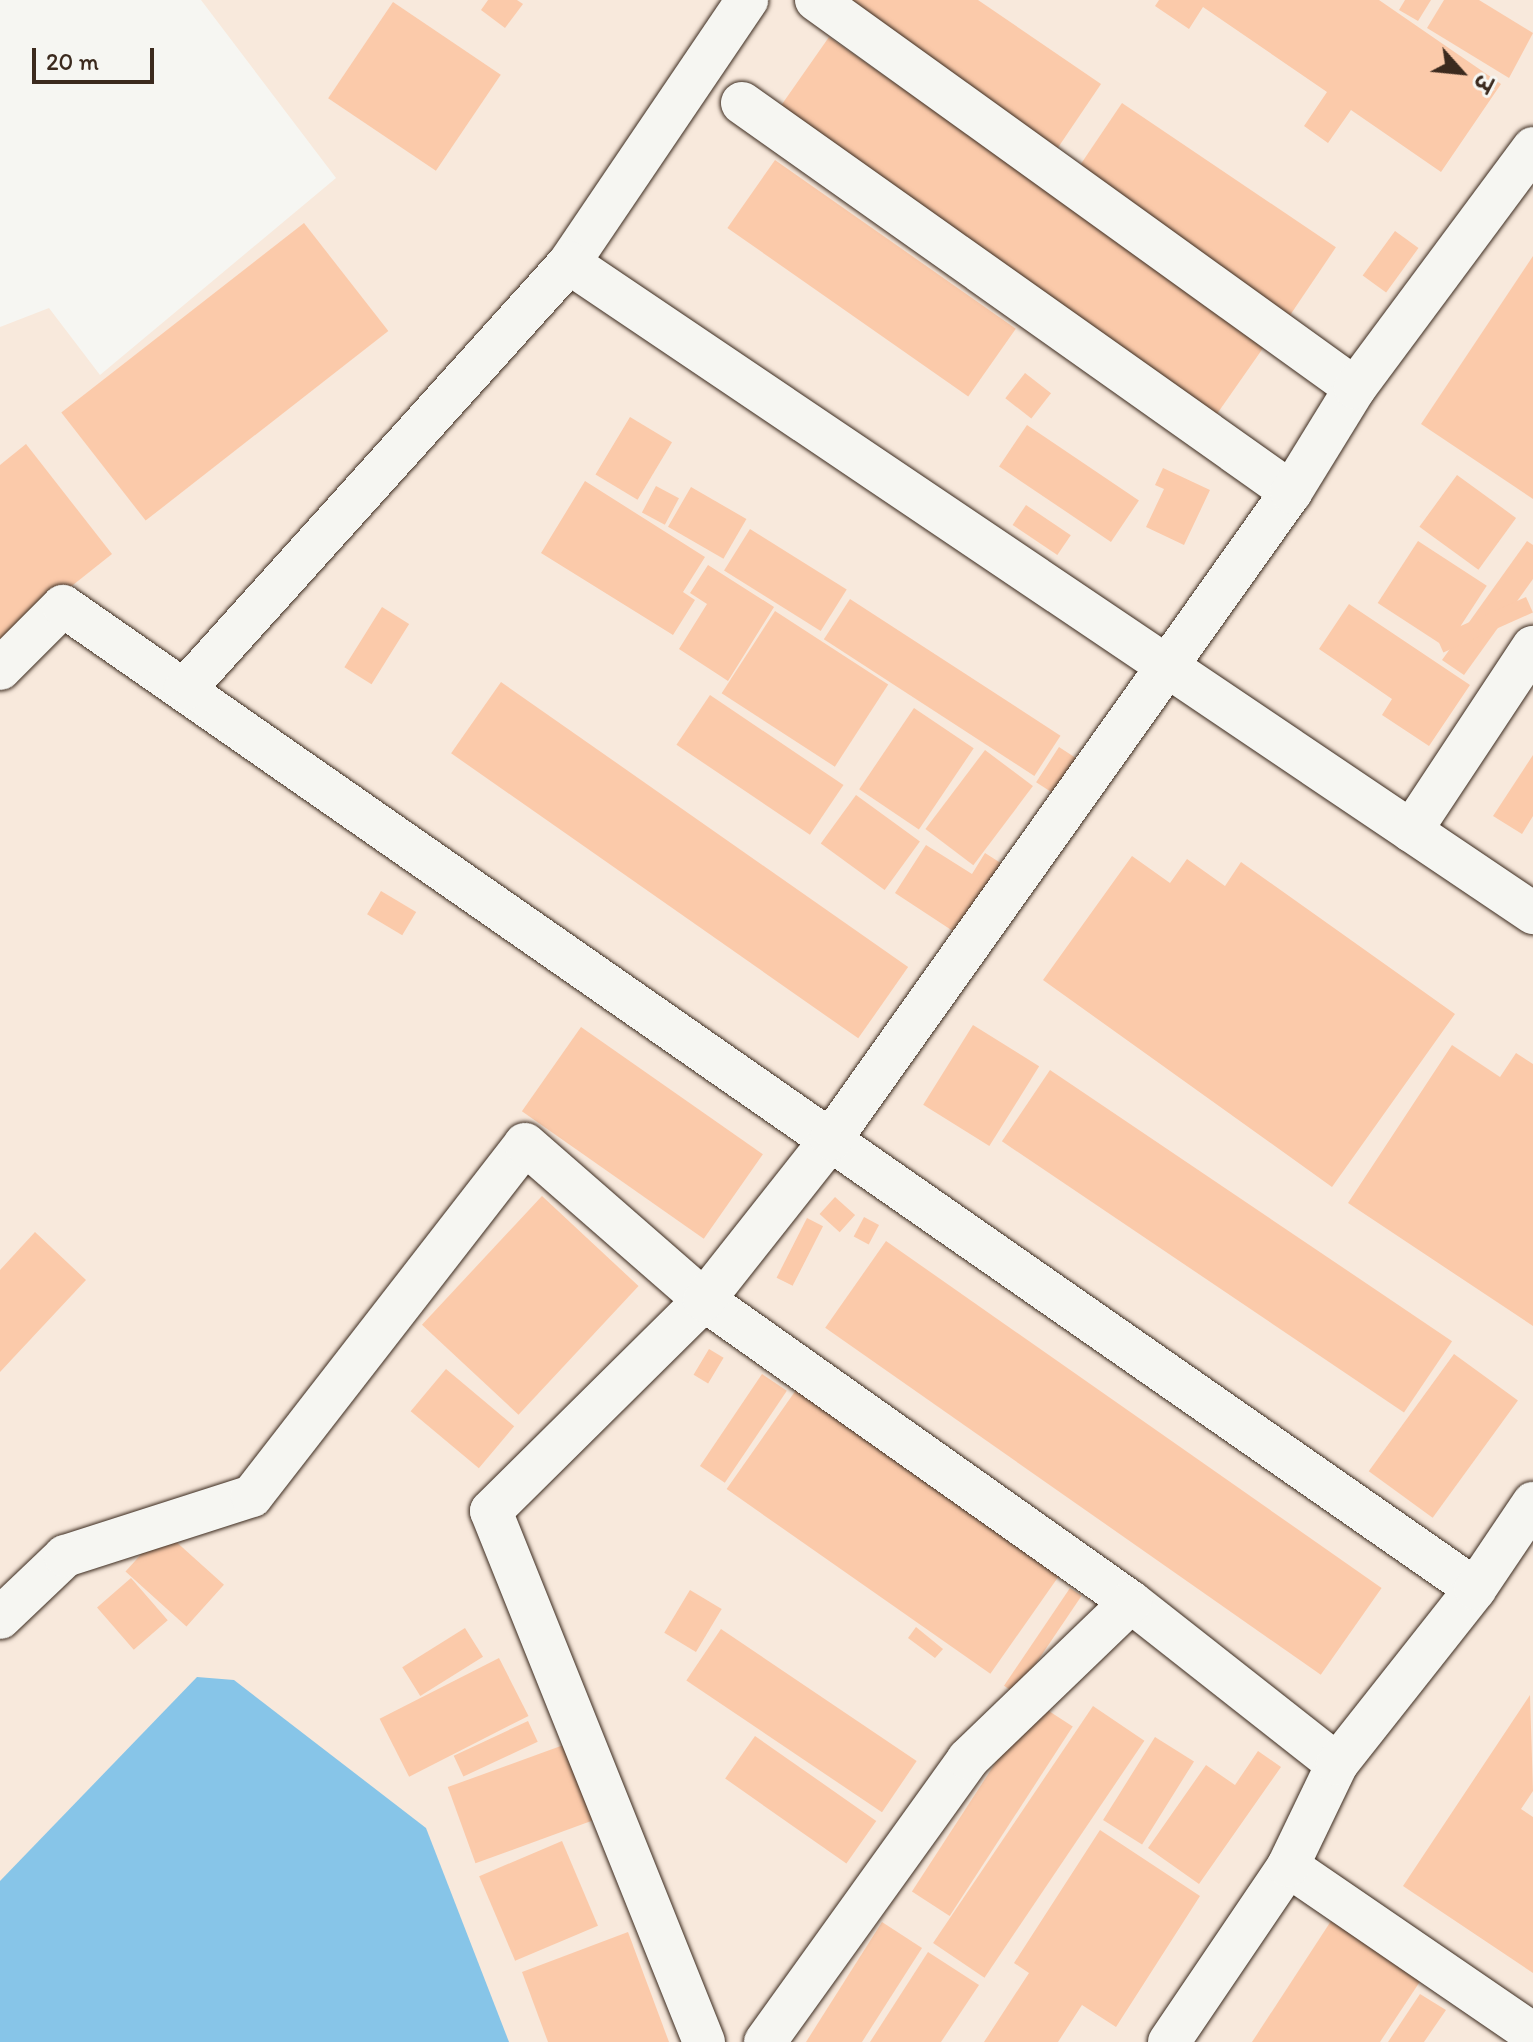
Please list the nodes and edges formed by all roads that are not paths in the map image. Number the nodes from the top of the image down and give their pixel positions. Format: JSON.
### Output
{"nodes":[{"id":1,"x":747,"y":0,"type":"edge"},
{"id":2,"x":816,"y":0,"type":"edge"},
{"id":3,"x":742,"y":103,"type":"dead end"},
{"id":4,"x":1533,"y":148,"type":"edge"},
{"id":5,"x":569,"y":263,"type":"junction"},
{"id":6,"x":1355,"y":388,"type":"junction"},
{"id":7,"x":1291,"y":492,"type":"junction"},
{"id":8,"x":1533,"y":647,"type":"edge"},
{"id":9,"x":1167,"y":666,"type":"junction"},
{"id":10,"x":0,"y":669,"type":"edge"},
{"id":11,"x":185,"y":689,"type":"junction"},
{"id":12,"x":1411,"y":831,"type":"junction"},
{"id":13,"x":1533,"y":913,"type":"edge"},
{"id":14,"x":831,"y":1139,"type":"junction"},
{"id":15,"x":704,"y":1300,"type":"junction"},
{"id":16,"x":1533,"y":1503,"type":"edge"},
{"id":17,"x":1475,"y":1589,"type":"junction"},
{"id":18,"x":1131,"y":1602,"type":"junction"},
{"id":19,"x":0,"y":1618,"type":"edge"},
{"id":20,"x":1337,"y":1764,"type":"junction"},
{"id":21,"x":1288,"y":1866,"type":"junction"},
{"id":22,"x":1533,"y":2034,"type":"edge"},
{"id":23,"x":704,"y":2042,"type":"edge"},
{"id":24,"x":765,"y":2042,"type":"edge"},
{"id":25,"x":1169,"y":2042,"type":"edge"}],
"edges":[{"from":1,"to":5,"type":"street"},
{"from":2,"to":6,"type":"street"},
{"from":3,"to":7,"type":"street"},
{"from":4,"to":6,"type":"street"},
{"from":5,"to":9,"type":"street"},
{"from":5,"to":11,"type":"street"},
{"from":6,"to":7,"type":"street"},
{"from":7,"to":9,"type":"street"},
{"from":8,"to":12,"type":"street"},
{"from":9,"to":12,"type":"street"},
{"from":9,"to":14,"type":"street"},
{"from":10,"to":11,"type":"street"},
{"from":11,"to":14,"type":"street"},
{"from":12,"to":13,"type":"street"},
{"from":14,"to":15,"type":"street"},
{"from":14,"to":17,"type":"street"},
{"from":15,"to":18,"type":"street"},
{"from":15,"to":19,"type":"street"},
{"from":15,"to":23,"type":"street"},
{"from":16,"to":17,"type":"street"},
{"from":17,"to":20,"type":"street"},
{"from":18,"to":20,"type":"street"},
{"from":18,"to":24,"type":"street"},
{"from":20,"to":21,"type":"street"},
{"from":21,"to":22,"type":"street"},
{"from":21,"to":25,"type":"street"}]}
